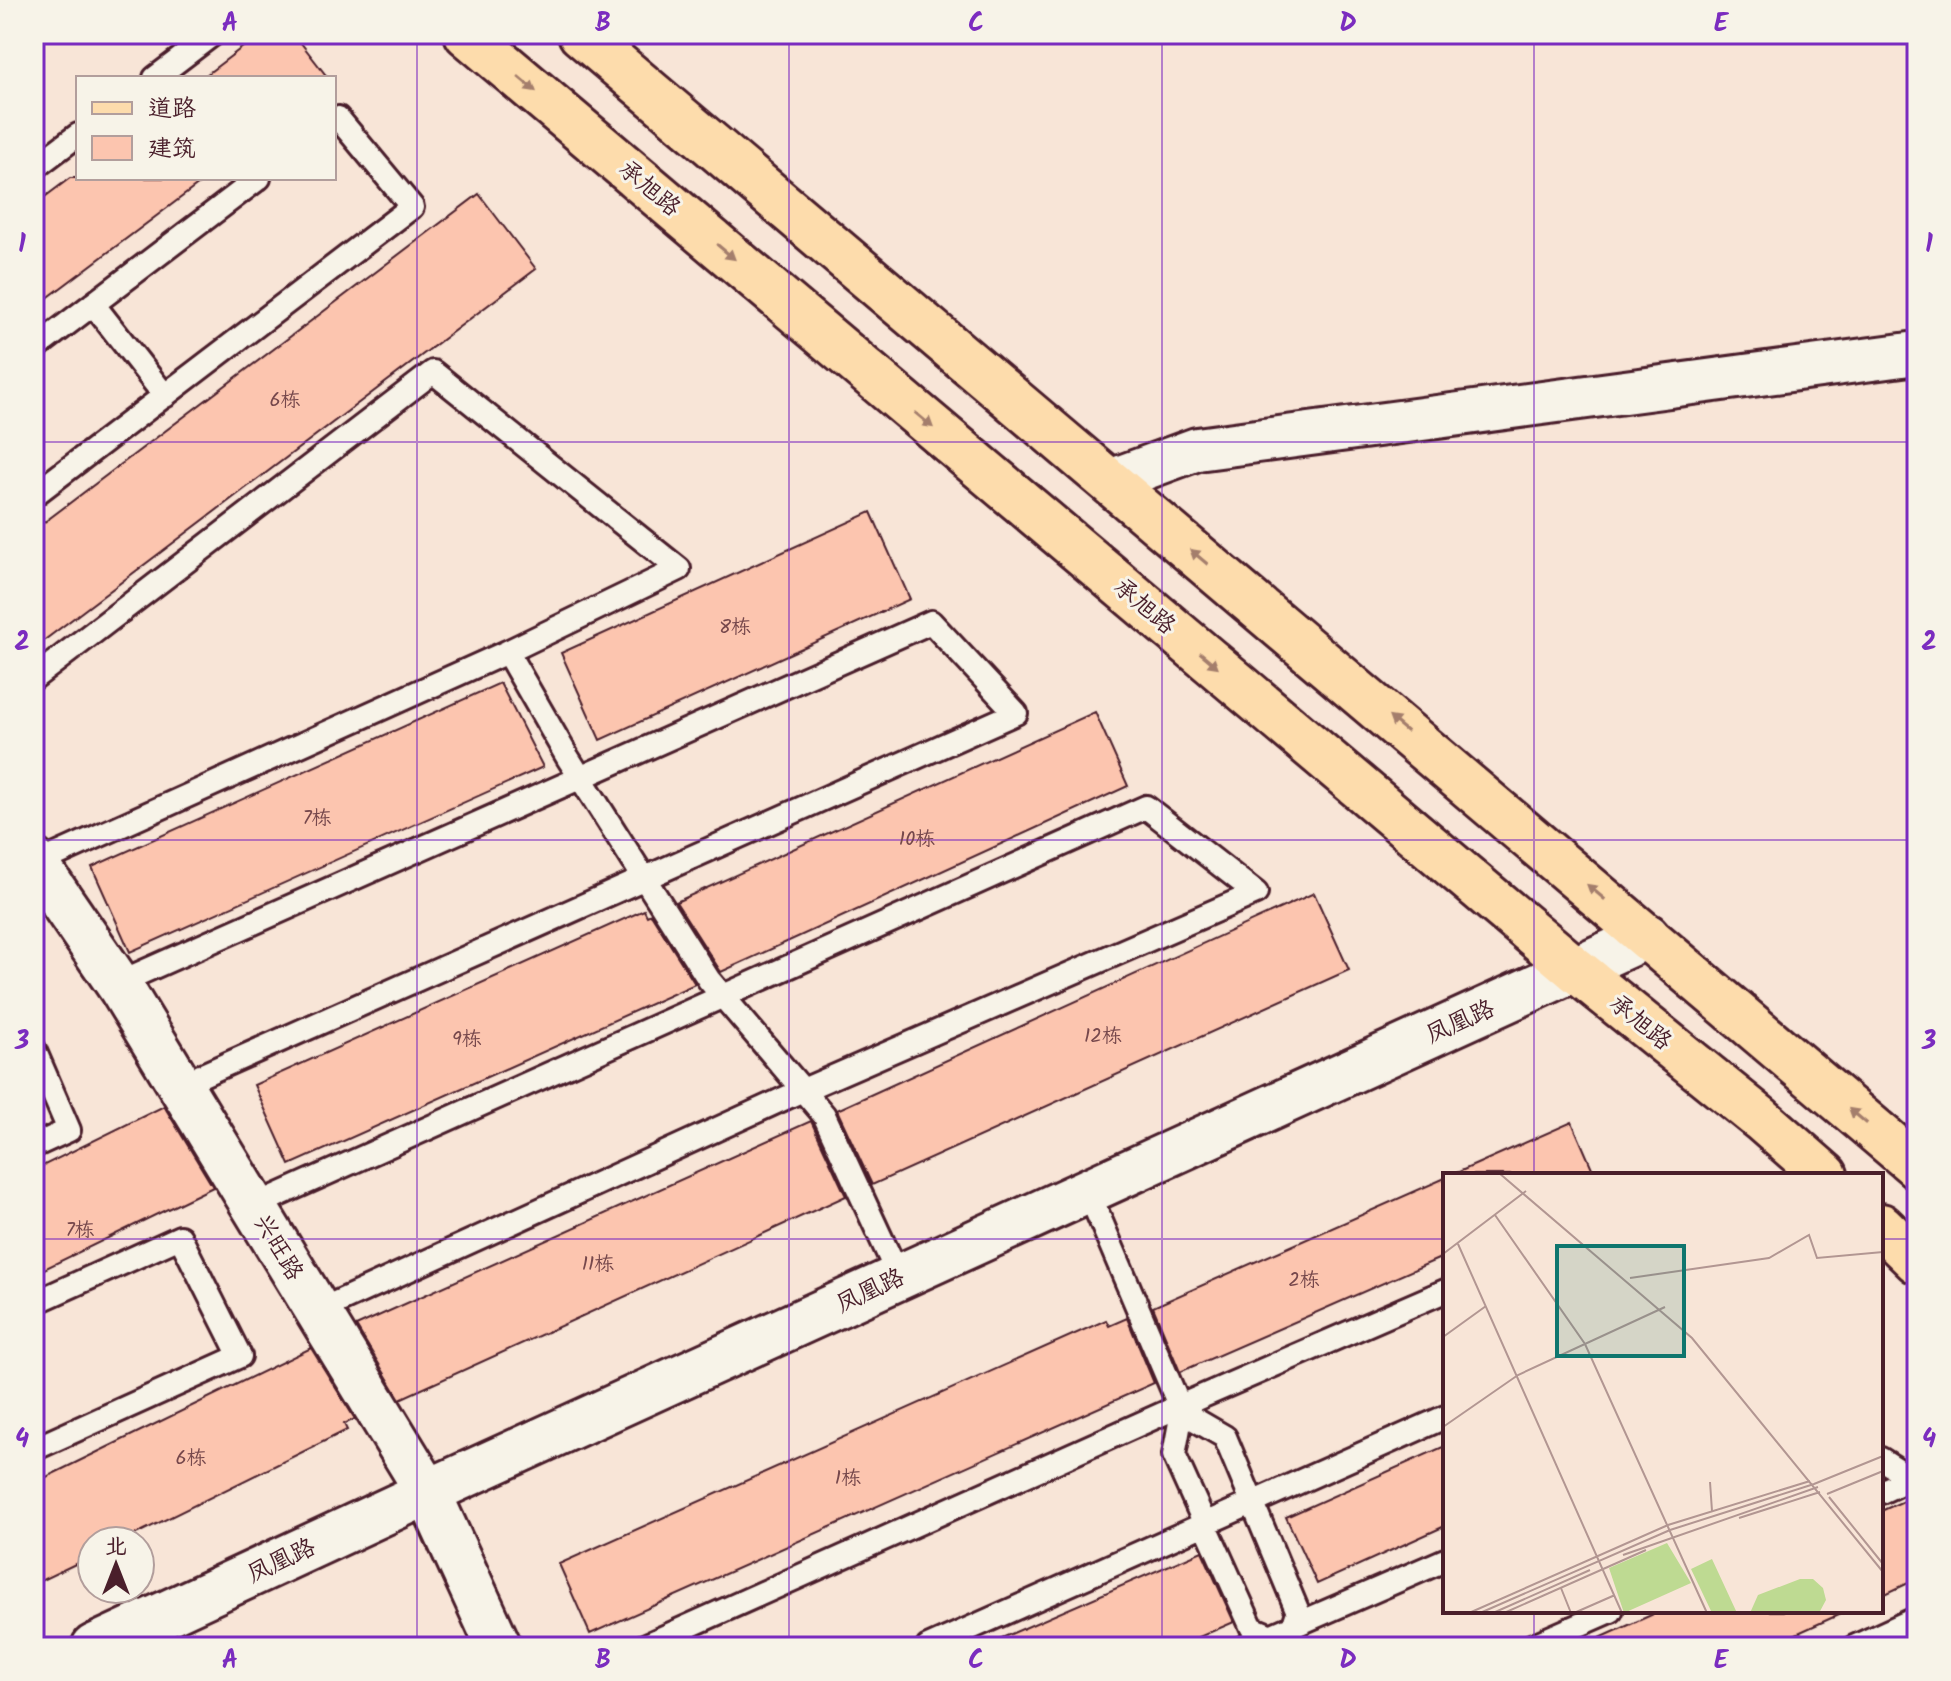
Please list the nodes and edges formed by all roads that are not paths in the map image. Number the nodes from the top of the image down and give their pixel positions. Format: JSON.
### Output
{"nodes":[{"id":1,"x":213,"y":34,"type":"edge"},
{"id":2,"x":467,"y":34,"type":"edge"},
{"id":3,"x":581,"y":34,"type":"edge"},
{"id":4,"x":158,"y":76,"type":"edge"},
{"id":5,"x":336,"y":120,"type":"edge"},
{"id":6,"x":76,"y":136,"type":"edge"},
{"id":7,"x":34,"y":168,"type":"edge"},
{"id":8,"x":256,"y":180,"type":"edge"},
{"id":9,"x":93,"y":304,"type":"junction"},
{"id":10,"x":34,"y":349,"type":"edge"},
{"id":11,"x":1917,"y":353,"type":"edge"},
{"id":12,"x":165,"y":396,"type":"junction"},
{"id":13,"x":1110,"y":481,"type":"junction"},
{"id":14,"x":34,"y":495,"type":"edge"},
{"id":15,"x":507,"y":652,"type":"junction"},
{"id":16,"x":34,"y":678,"type":"edge"},
{"id":17,"x":580,"y":778,"type":"junction"},
{"id":18,"x":35,"y":862,"type":"edge"},
{"id":19,"x":644,"y":878,"type":"junction"},
{"id":20,"x":1647,"y":936,"type":"junction"},
{"id":21,"x":1575,"y":969,"type":"junction"},
{"id":22,"x":118,"y":983,"type":"junction"},
{"id":23,"x":722,"y":995,"type":"junction"},
{"id":24,"x":34,"y":1049,"type":"edge"},
{"id":25,"x":180,"y":1085,"type":"junction"},
{"id":26,"x":803,"y":1090,"type":"junction"},
{"id":27,"x":34,"y":1146,"type":"edge"},
{"id":28,"x":1917,"y":1166,"type":"edge"},
{"id":29,"x":1823,"y":1173,"type":"edge"},
{"id":30,"x":1088,"y":1191,"type":"junction"},
{"id":31,"x":254,"y":1206,"type":"junction"},
{"id":32,"x":1883,"y":1228,"type":"edge"},
{"id":33,"x":1917,"y":1261,"type":"edge"},
{"id":34,"x":899,"y":1277,"type":"junction"},
{"id":35,"x":1443,"y":1292,"type":"edge"},
{"id":36,"x":34,"y":1303,"type":"edge"},
{"id":37,"x":318,"y":1311,"type":"junction"},
{"id":38,"x":1181,"y":1409,"type":"junction"},
{"id":39,"x":1443,"y":1418,"type":"edge"},
{"id":40,"x":34,"y":1449,"type":"edge"},
{"id":41,"x":1883,"y":1460,"type":"edge"},
{"id":42,"x":1883,"y":1491,"type":"edge"},
{"id":43,"x":428,"y":1492,"type":"junction"},
{"id":44,"x":1253,"y":1505,"type":"junction"},
{"id":45,"x":1206,"y":1526,"type":"junction"},
{"id":46,"x":1443,"y":1561,"type":"edge"},
{"id":47,"x":1606,"y":1613,"type":"edge"},
{"id":48,"x":1917,"y":1618,"type":"edge"},
{"id":49,"x":1285,"y":1638,"type":"edge"},
{"id":50,"x":94,"y":1647,"type":"edge"},
{"id":51,"x":499,"y":1647,"type":"edge"},
{"id":52,"x":642,"y":1647,"type":"edge"},
{"id":53,"x":928,"y":1647,"type":"edge"},
{"id":54,"x":1245,"y":1647,"type":"edge"},
{"id":55,"x":1529,"y":1647,"type":"edge"},
{"id":56,"x":1854,"y":1647,"type":"edge"}],
"edges":[{"from":1,"to":4,"type":"lane"},
{"from":2,"to":21,"type":"main road","name":"承旭路","one_way":true},
{"from":3,"to":13,"type":"main road"},
{"from":5,"to":12,"type":"lane"},
{"from":6,"to":7,"type":"lane"},
{"from":8,"to":9,"type":"lane"},
{"from":9,"to":10,"type":"lane"},
{"from":9,"to":12,"type":"lane"},
{"from":11,"to":13,"type":"street"},
{"from":12,"to":14,"type":"lane"},
{"from":20,"to":13,"type":"main road","one_way":true},
{"from":15,"to":16,"type":"lane"},
{"from":15,"to":17,"type":"lane"},
{"from":15,"to":18,"type":"lane"},
{"from":17,"to":19,"type":"lane"},
{"from":17,"to":19,"type":"lane"},
{"from":17,"to":22,"type":"lane"},
{"from":18,"to":22,"type":"street","name":"兴旺路"},
{"from":19,"to":23,"type":"lane"},
{"from":19,"to":25,"type":"lane"},
{"from":20,"to":21,"type":"street","name":"凤凰路"},
{"from":28,"to":20,"type":"main road","one_way":true},
{"from":21,"to":29,"type":"main road","name":"承旭路"},
{"from":21,"to":30,"type":"street","name":"凤凰路"},
{"from":22,"to":25,"type":"street","name":"兴旺路"},
{"from":23,"to":26,"type":"lane"},
{"from":23,"to":26,"type":"lane"},
{"from":23,"to":31,"type":"lane"},
{"from":24,"to":27,"type":"lane"},
{"from":25,"to":31,"type":"street","name":"兴旺路"},
{"from":26,"to":34,"type":"lane"},
{"from":26,"to":37,"type":"lane"},
{"from":30,"to":34,"type":"street","name":"凤凰路"},
{"from":30,"to":38,"type":"lane"},
{"from":31,"to":37,"type":"street","name":"兴旺路"},
{"from":32,"to":33,"type":"main road"},
{"from":34,"to":43,"type":"street","name":"凤凰路"},
{"from":35,"to":38,"type":"lane"},
{"from":36,"to":40,"type":"lane"},
{"from":37,"to":43,"type":"street","name":"兴旺路"},
{"from":38,"to":44,"type":"lane"},
{"from":38,"to":45,"type":"lane"},
{"from":38,"to":52,"type":"lane"},
{"from":39,"to":44,"type":"lane"},
{"from":41,"to":42,"type":"lane"},
{"from":43,"to":50,"type":"street","name":"凤凰路"},
{"from":43,"to":51,"type":"street","name":"兴旺路"},
{"from":44,"to":45,"type":"lane"},
{"from":44,"to":49,"type":"lane"},
{"from":45,"to":49,"type":"lane"},
{"from":45,"to":53,"type":"lane"},
{"from":46,"to":49,"type":"lane"},
{"from":47,"to":55,"type":"lane"},
{"from":48,"to":56,"type":"lane"},
{"from":49,"to":54,"type":"lane"}]}
